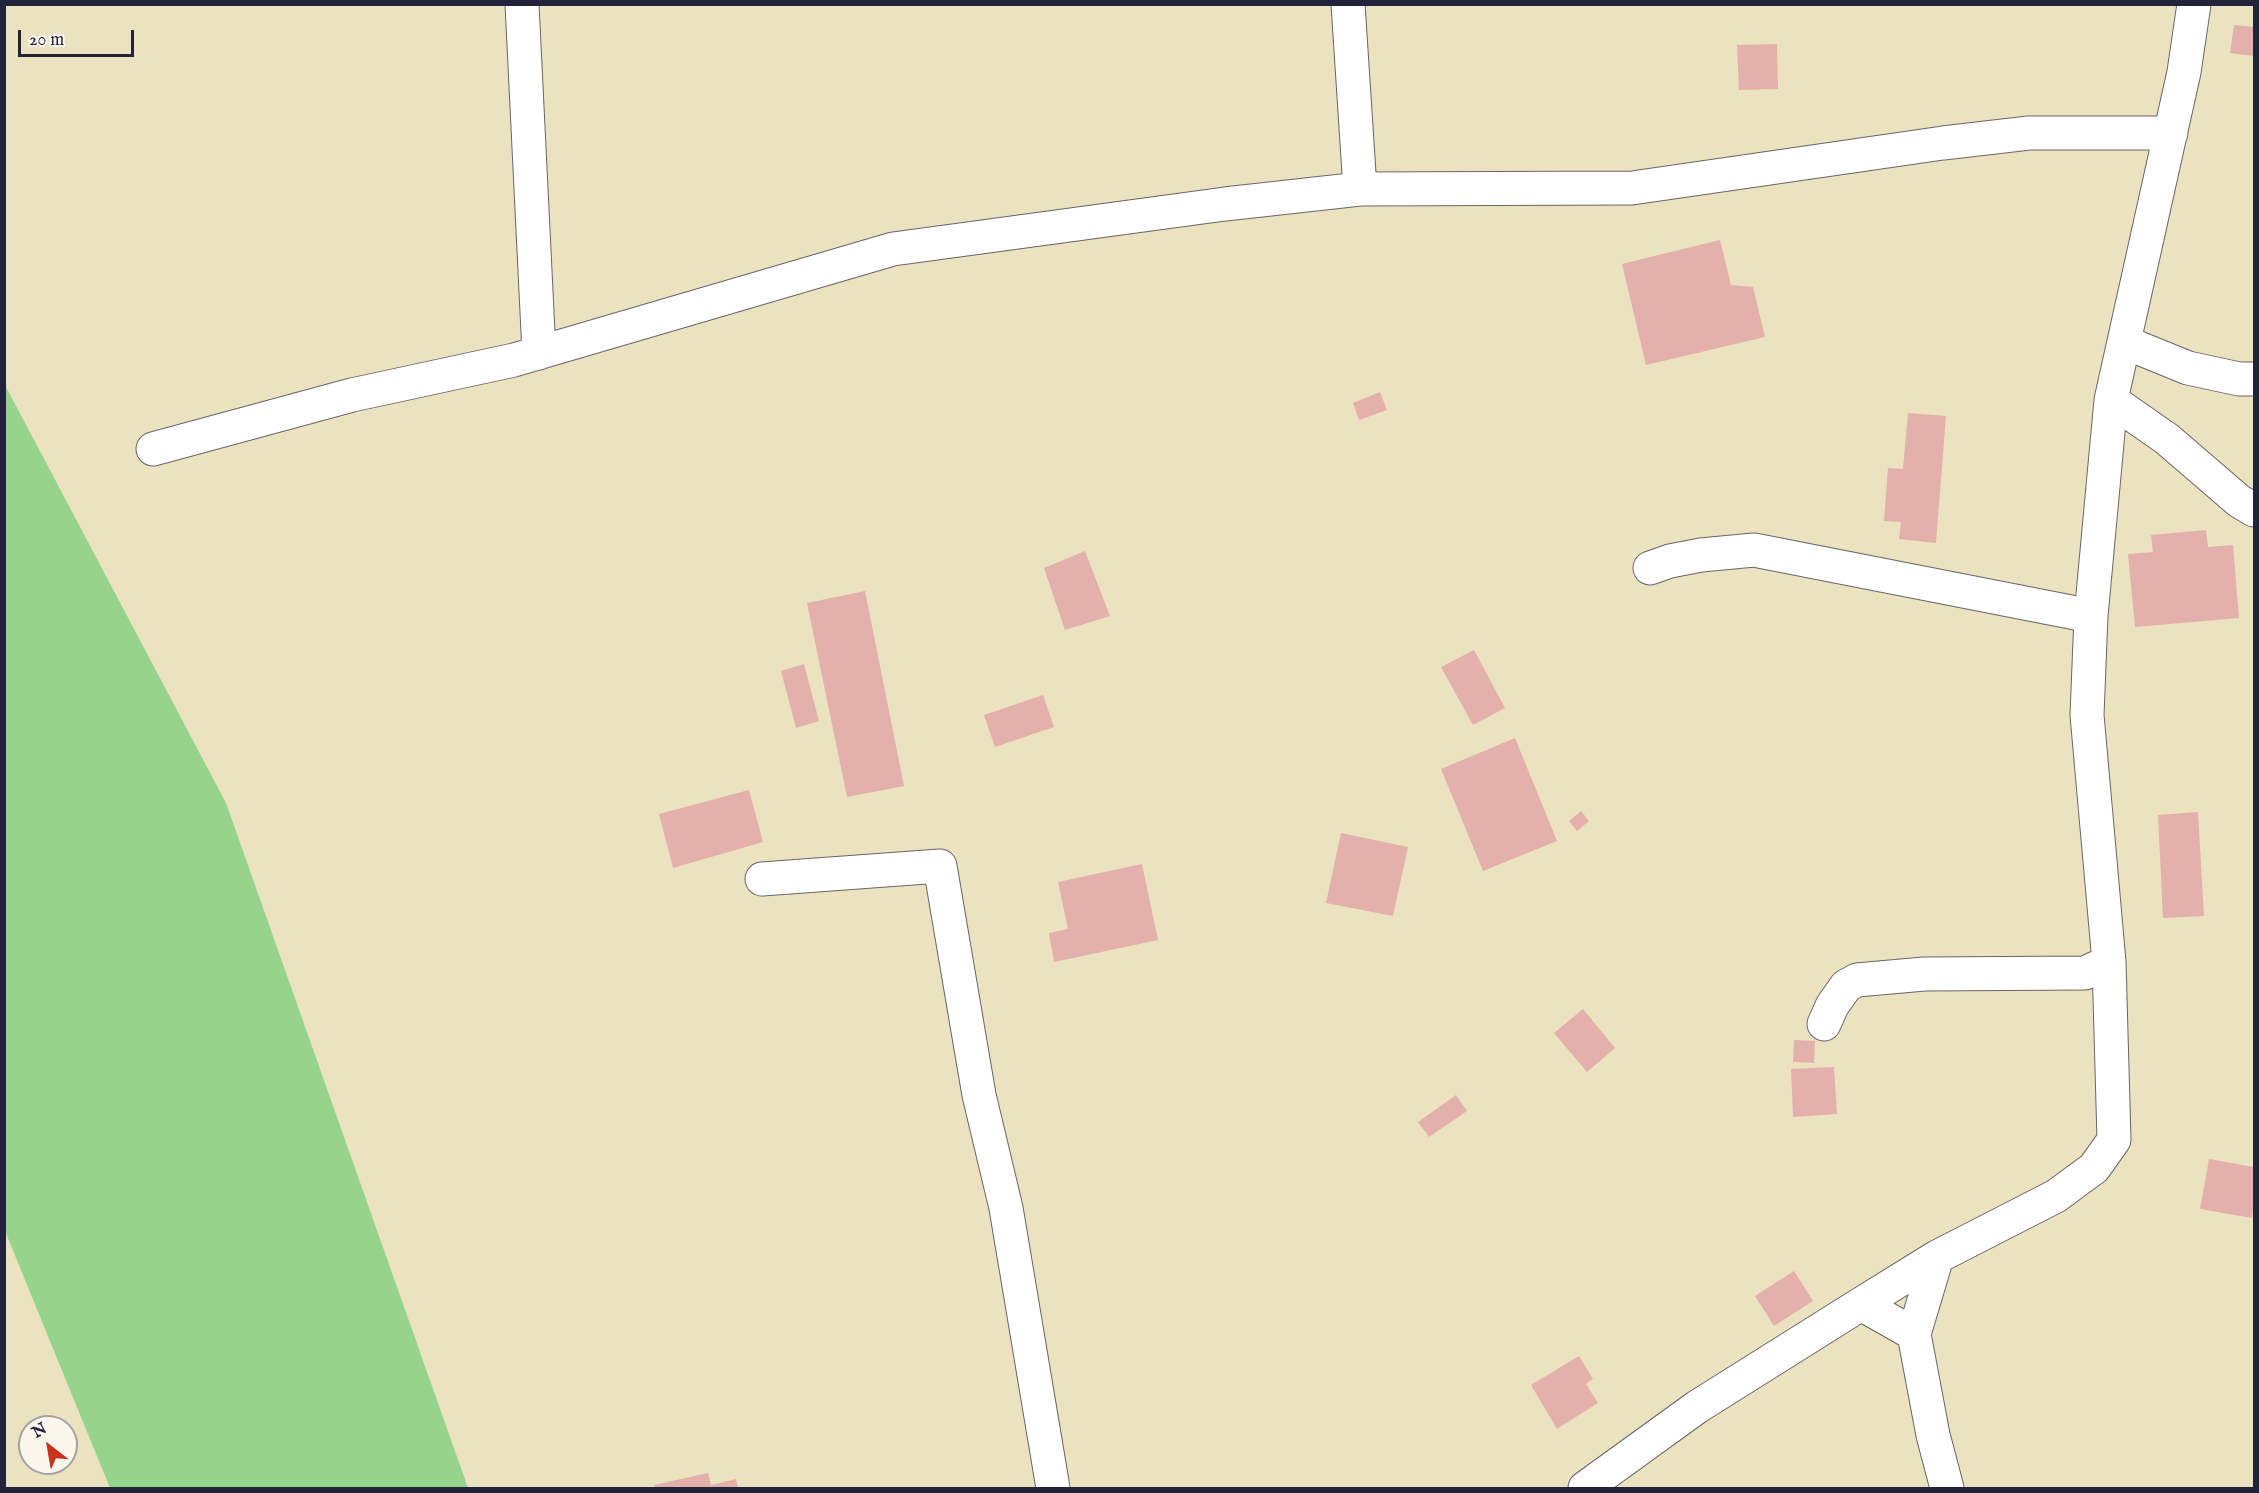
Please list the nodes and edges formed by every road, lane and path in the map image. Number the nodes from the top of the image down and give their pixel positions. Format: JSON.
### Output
{"nodes":[{"id":1,"x":522,"y":4,"type":"edge"},
{"id":2,"x":1348,"y":4,"type":"edge"},
{"id":3,"x":2194,"y":4,"type":"edge"},
{"id":4,"x":2171,"y":133,"type":"junction"},
{"id":5,"x":1360,"y":189,"type":"junction"},
{"id":6,"x":2124,"y":342,"type":"junction"},
{"id":7,"x":539,"y":353,"type":"junction"},
{"id":8,"x":2254,"y":379,"type":"edge"},
{"id":9,"x":2111,"y":400,"type":"junction"},
{"id":10,"x":153,"y":449,"type":"dead end"},
{"id":11,"x":2254,"y":510,"type":"edge"},
{"id":12,"x":1650,"y":568,"type":"dead end"},
{"id":13,"x":2091,"y":616,"type":"junction"},
{"id":14,"x":762,"y":879,"type":"dead end"},
{"id":15,"x":2109,"y":962,"type":"junction"},
{"id":16,"x":1824,"y":1024,"type":"dead end"},
{"id":17,"x":1937,"y":1257,"type":"junction"},
{"id":18,"x":1861,"y":1304,"type":"junction"},
{"id":19,"x":1914,"y":1334,"type":"junction"},
{"id":20,"x":1053,"y":1488,"type":"edge"},
{"id":21,"x":1585,"y":1488,"type":"edge"},
{"id":22,"x":1947,"y":1488,"type":"edge"}],
"edges":[{"from":1,"to":7,"type":"street"},
{"from":2,"to":5,"type":"street"},
{"from":3,"to":4,"type":"street"},
{"from":4,"to":5,"type":"street"},
{"from":4,"to":6,"type":"street"},
{"from":5,"to":7,"type":"street"},
{"from":6,"to":8,"type":"street"},
{"from":6,"to":9,"type":"street"},
{"from":7,"to":10,"type":"street"},
{"from":9,"to":11,"type":"street"},
{"from":9,"to":13,"type":"street"},
{"from":12,"to":13,"type":"street"},
{"from":13,"to":15,"type":"street"},
{"from":14,"to":20,"type":"street"},
{"from":15,"to":16,"type":"street"},
{"from":15,"to":17,"type":"street"},
{"from":17,"to":18,"type":"street"},
{"from":17,"to":19,"type":"street"},
{"from":18,"to":19,"type":"street"},
{"from":18,"to":21,"type":"street"},
{"from":19,"to":22,"type":"street"}]}
